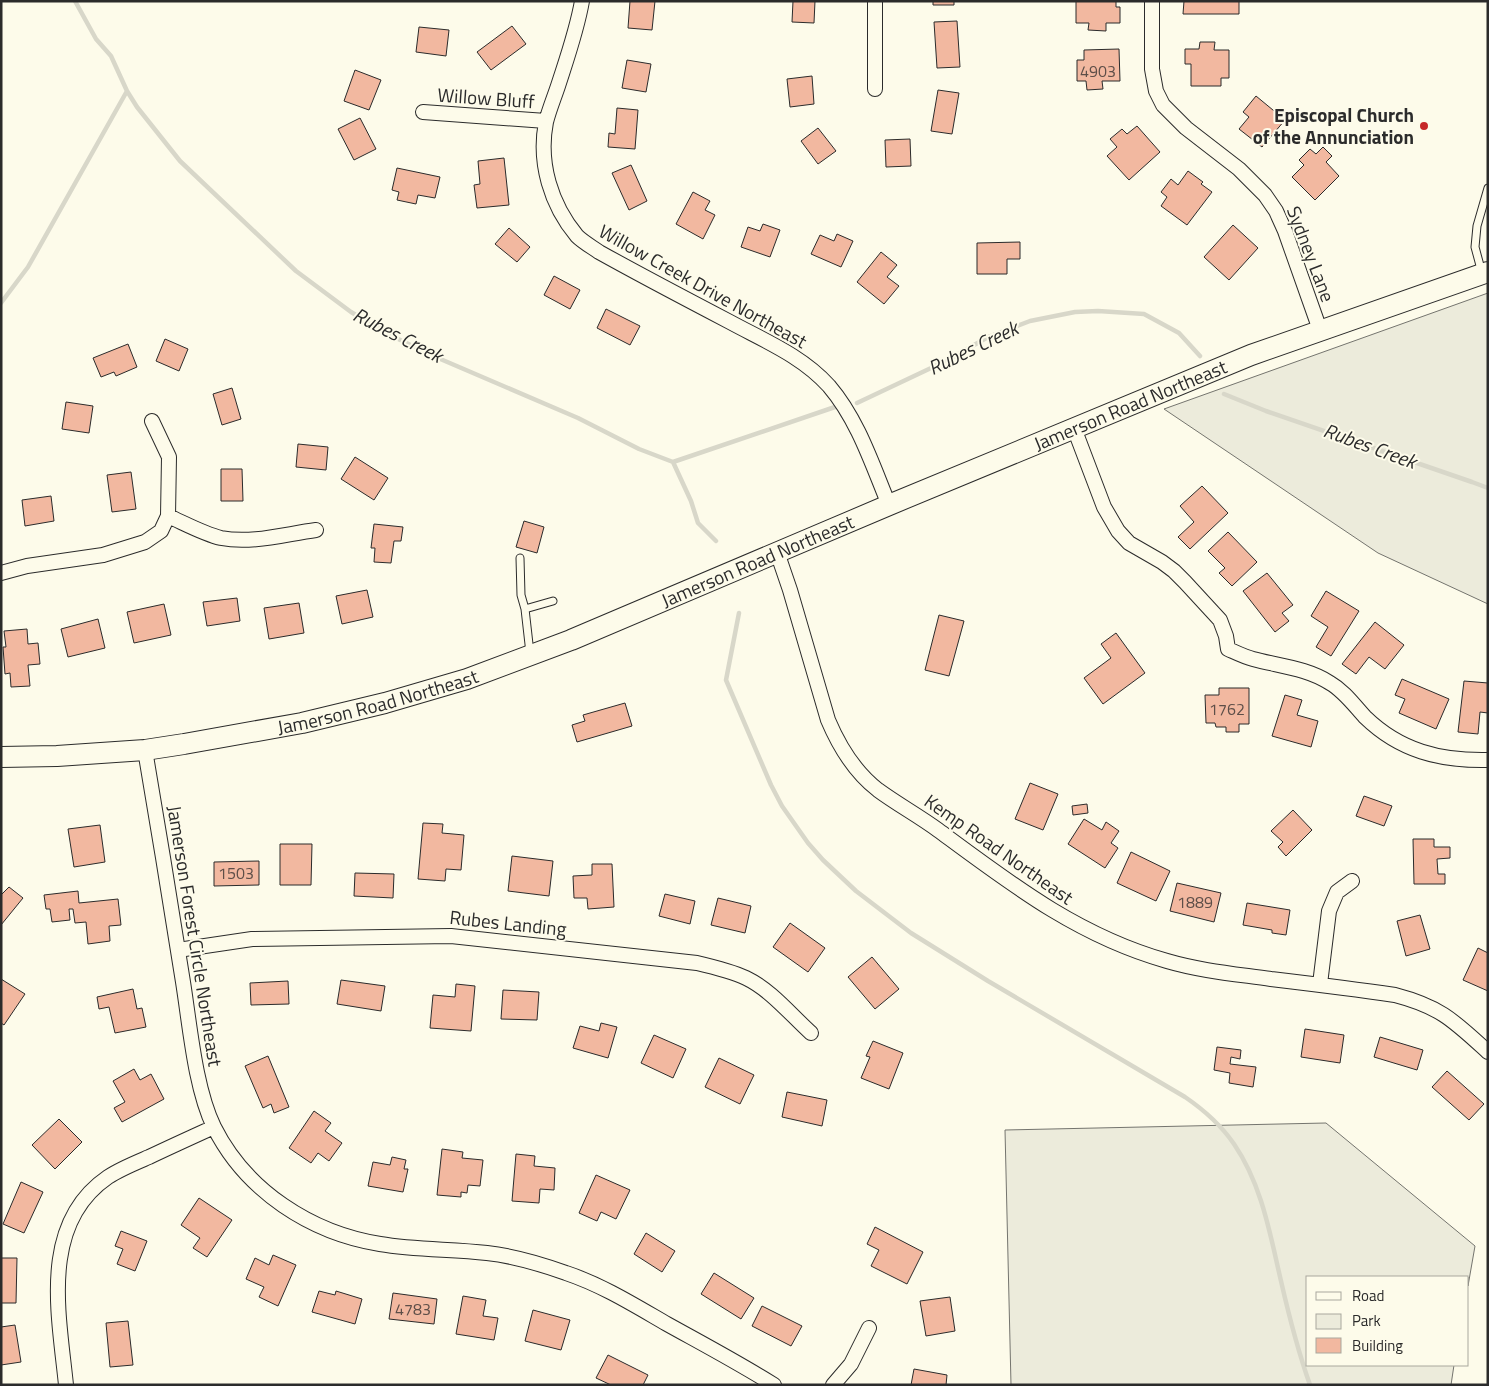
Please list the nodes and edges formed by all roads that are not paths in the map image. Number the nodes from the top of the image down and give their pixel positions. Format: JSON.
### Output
{"nodes":[{"id":1,"x":582,"y":1,"type":"edge"},
{"id":2,"x":875,"y":1,"type":"edge"},
{"id":3,"x":1152,"y":1,"type":"edge"},
{"id":4,"x":875,"y":89,"type":"dead end"},
{"id":5,"x":423,"y":112,"type":"dead end"},
{"id":6,"x":546,"y":121,"type":"junction"},
{"id":7,"x":1488,"y":188,"type":"edge"},
{"id":8,"x":1485,"y":273,"type":"edge"},
{"id":9,"x":1320,"y":330,"type":"junction"},
{"id":10,"x":152,"y":421,"type":"dead end"},
{"id":11,"x":1074,"y":428,"type":"junction"},
{"id":12,"x":889,"y":505,"type":"junction"},
{"id":13,"x":168,"y":516,"type":"junction"},
{"id":14,"x":316,"y":530,"type":"dead end"},
{"id":15,"x":777,"y":552,"type":"junction"},
{"id":16,"x":520,"y":558,"type":"dead end"},
{"id":17,"x":1,"y":573,"type":"edge"},
{"id":18,"x":552,"y":601,"type":"dead end"},
{"id":19,"x":525,"y":609,"type":"junction"},
{"id":20,"x":530,"y":656,"type":"junction"},
{"id":21,"x":145,"y":750,"type":"junction"},
{"id":22,"x":1,"y":757,"type":"edge"},
{"id":23,"x":1488,"y":760,"type":"edge"},
{"id":24,"x":1352,"y":881,"type":"dead end"},
{"id":25,"x":178,"y":950,"type":"junction"},
{"id":26,"x":1320,"y":984,"type":"junction"},
{"id":27,"x":812,"y":1033,"type":"dead end"},
{"id":28,"x":1488,"y":1052,"type":"edge"},
{"id":29,"x":214,"y":1127,"type":"junction"},
{"id":30,"x":868,"y":1328,"type":"dead end"},
{"id":31,"x":66,"y":1385,"type":"edge"},
{"id":32,"x":774,"y":1385,"type":"edge"},
{"id":33,"x":833,"y":1385,"type":"edge"}],
"edges":[{"from":1,"to":6,"type":"street","name":"Willow Creek Drive Northeast"},
{"from":2,"to":4,"type":"street"},
{"from":3,"to":9,"type":"street","name":"Sydney Lane"},
{"from":5,"to":6,"type":"street","name":"Willow Bluff"},
{"from":6,"to":12,"type":"street","name":"Willow Creek Drive Northeast"},
{"from":7,"to":8,"type":"lane"},
{"from":8,"to":9,"type":"street","name":"Jamerson Road Northeast"},
{"from":9,"to":11,"type":"street","name":"Jamerson Road Northeast"},
{"from":10,"to":13,"type":"street"},
{"from":11,"to":12,"type":"street","name":"Jamerson Road Northeast"},
{"from":11,"to":23,"type":"street"},
{"from":12,"to":15,"type":"street","name":"Jamerson Road Northeast"},
{"from":13,"to":14,"type":"street"},
{"from":13,"to":17,"type":"street"},
{"from":15,"to":20,"type":"street","name":"Jamerson Road Northeast"},
{"from":15,"to":26,"type":"street","name":"Kemp Road Northeast"},
{"from":16,"to":19,"type":"lane"},
{"from":18,"to":19,"type":"lane"},
{"from":19,"to":20,"type":"lane"},
{"from":20,"to":21,"type":"street","name":"Jamerson Road Northeast"},
{"from":21,"to":22,"type":"street","name":"Jamerson Road Northeast"},
{"from":21,"to":25,"type":"street","name":"Jamerson Forest Circle Northeast"},
{"from":24,"to":26,"type":"street"},
{"from":25,"to":27,"type":"street","name":"Rubes Landing"},
{"from":25,"to":29,"type":"street","name":"Jamerson Forest Circle Northeast"},
{"from":26,"to":28,"type":"street","name":"Kemp Road Northeast"},
{"from":29,"to":31,"type":"street"},
{"from":29,"to":32,"type":"street","name":"Jamerson Forest Circle Northeast"},
{"from":30,"to":33,"type":"street"}]}
